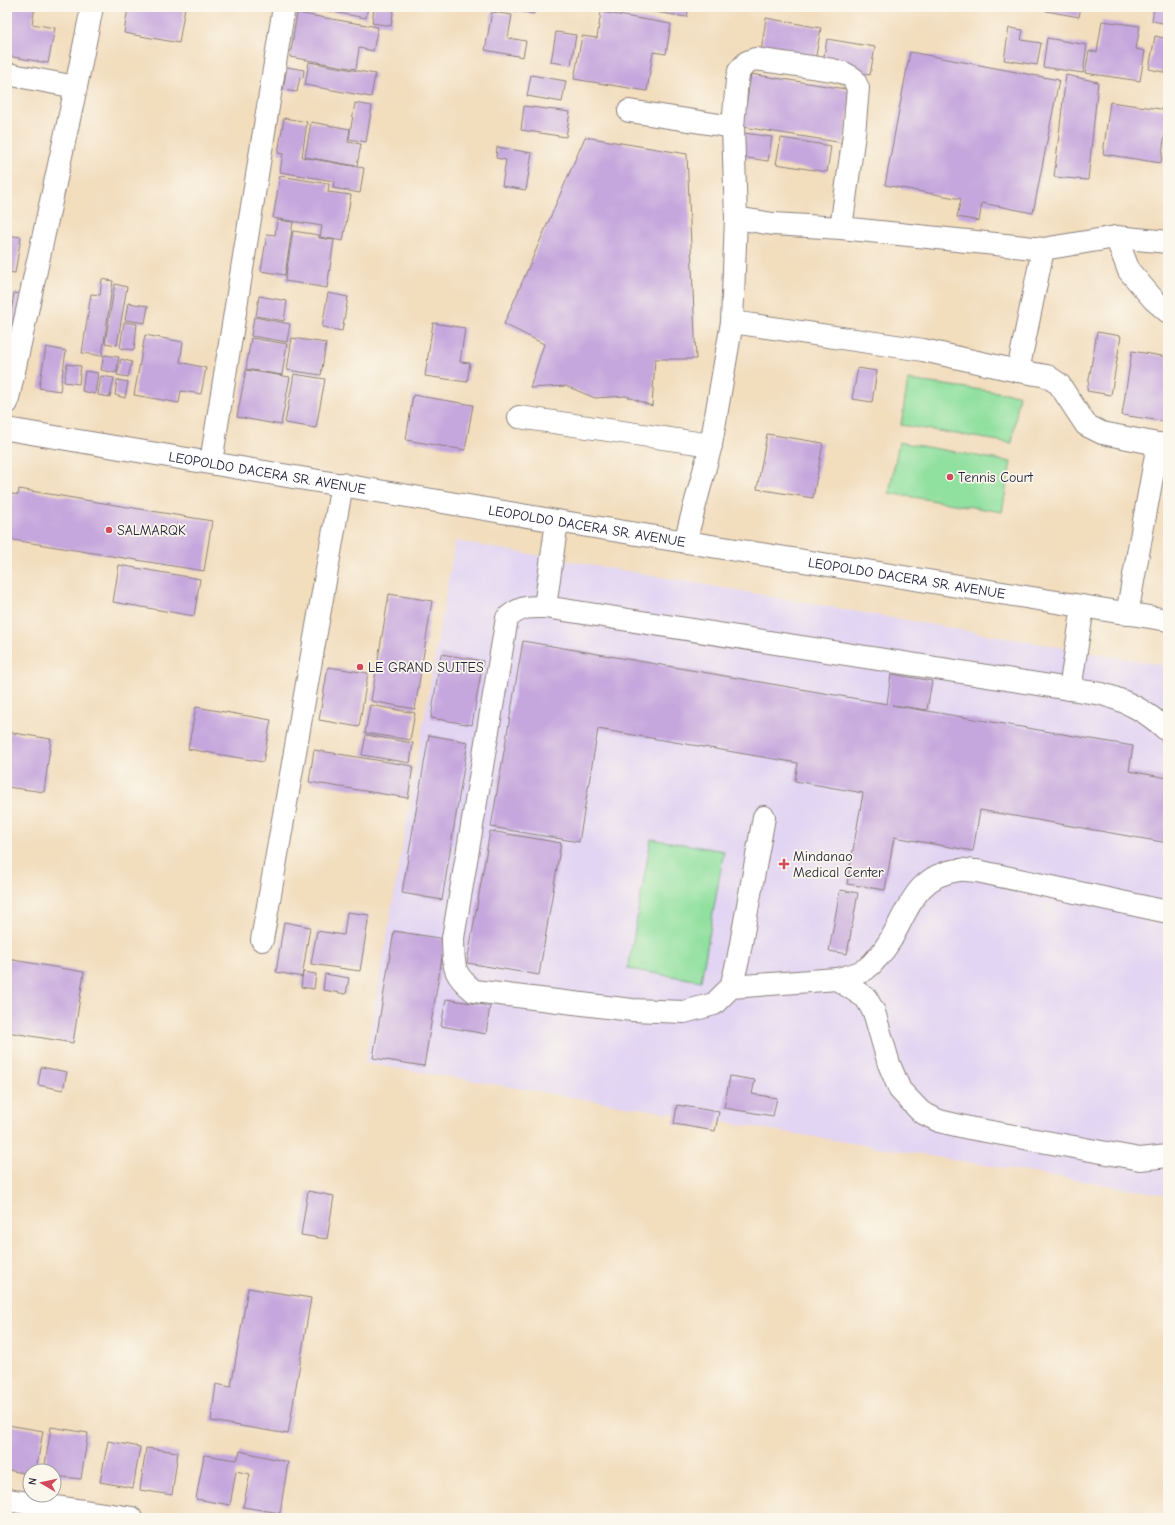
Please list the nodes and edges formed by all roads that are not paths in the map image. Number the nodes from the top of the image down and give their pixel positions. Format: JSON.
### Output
{"nodes":[{"id":1,"x":92,"y":7,"type":"edge"},
{"id":2,"x":284,"y":7,"type":"edge"},
{"id":3,"x":7,"y":74,"type":"edge"},
{"id":4,"x":76,"y":87,"type":"junction"},
{"id":5,"x":629,"y":111,"type":"dead end"},
{"id":6,"x":733,"y":127,"type":"junction"},
{"id":7,"x":736,"y":218,"type":"junction"},
{"id":8,"x":840,"y":228,"type":"junction"},
{"id":9,"x":1116,"y":237,"type":"junction"},
{"id":10,"x":1168,"y":242,"type":"edge"},
{"id":11,"x":1043,"y":249,"type":"junction"},
{"id":12,"x":1168,"y":312,"type":"edge"},
{"id":13,"x":732,"y":322,"type":"junction"},
{"id":14,"x":1018,"y":371,"type":"junction"},
{"id":15,"x":7,"y":403,"type":"edge"},
{"id":16,"x":519,"y":417,"type":"dead end"},
{"id":17,"x":7,"y":428,"type":"edge"},
{"id":18,"x":711,"y":444,"type":"junction"},
{"id":19,"x":1163,"y":445,"type":"edge"},
{"id":20,"x":211,"y":462,"type":"junction"},
{"id":21,"x":342,"y":484,"type":"junction"},
{"id":22,"x":557,"y":521,"type":"junction"},
{"id":23,"x":685,"y":542,"type":"junction"},
{"id":24,"x":545,"y":607,"type":"junction"},
{"id":25,"x":1083,"y":607,"type":"junction"},
{"id":26,"x":1127,"y":614,"type":"junction"},
{"id":27,"x":1168,"y":620,"type":"edge"},
{"id":28,"x":1070,"y":689,"type":"junction"},
{"id":29,"x":1168,"y":730,"type":"edge"},
{"id":30,"x":764,"y":817,"type":"dead end"},
{"id":31,"x":1168,"y":912,"type":"edge"},
{"id":32,"x":262,"y":940,"type":"dead end"},
{"id":33,"x":837,"y":979,"type":"junction"},
{"id":34,"x":731,"y":987,"type":"junction"},
{"id":35,"x":1168,"y":1156,"type":"edge"},
{"id":36,"x":7,"y":1500,"type":"edge"},
{"id":37,"x":131,"y":1518,"type":"edge"}],
"edges":[{"from":1,"to":4,"type":"street"},
{"from":2,"to":20,"type":"street"},
{"from":3,"to":4,"type":"street"},
{"from":4,"to":15,"type":"street"},
{"from":5,"to":6,"type":"street"},
{"from":6,"to":7,"type":"street"},
{"from":6,"to":8,"type":"street"},
{"from":7,"to":8,"type":"street"},
{"from":7,"to":13,"type":"street"},
{"from":8,"to":11,"type":"street"},
{"from":9,"to":10,"type":"street"},
{"from":9,"to":11,"type":"street"},
{"from":9,"to":12,"type":"street"},
{"from":11,"to":14,"type":"street"},
{"from":13,"to":14,"type":"street"},
{"from":13,"to":18,"type":"street"},
{"from":14,"to":19,"type":"street"},
{"from":16,"to":18,"type":"street"},
{"from":17,"to":20,"type":"street","name":"LEOPOLDO DACERA SR. AVENUE"},
{"from":18,"to":23,"type":"street"},
{"from":19,"to":26,"type":"street"},
{"from":20,"to":21,"type":"street","name":"LEOPOLDO DACERA SR. AVENUE"},
{"from":21,"to":22,"type":"street","name":"LEOPOLDO DACERA SR. AVENUE"},
{"from":21,"to":32,"type":"street"},
{"from":22,"to":23,"type":"street","name":"LEOPOLDO DACERA SR. AVENUE"},
{"from":22,"to":24,"type":"street"},
{"from":23,"to":25,"type":"street","name":"LEOPOLDO DACERA SR. AVENUE"},
{"from":24,"to":28,"type":"street"},
{"from":24,"to":34,"type":"street"},
{"from":25,"to":26,"type":"street","name":"LEOPOLDO DACERA SR. AVENUE"},
{"from":25,"to":28,"type":"street"},
{"from":26,"to":27,"type":"street","name":"LEOPOLDO DACERA SR. AVENUE"},
{"from":28,"to":29,"type":"street"},
{"from":30,"to":34,"type":"street"},
{"from":31,"to":33,"type":"street"},
{"from":33,"to":34,"type":"street"},
{"from":33,"to":35,"type":"street"},
{"from":36,"to":37,"type":"street"}]}
